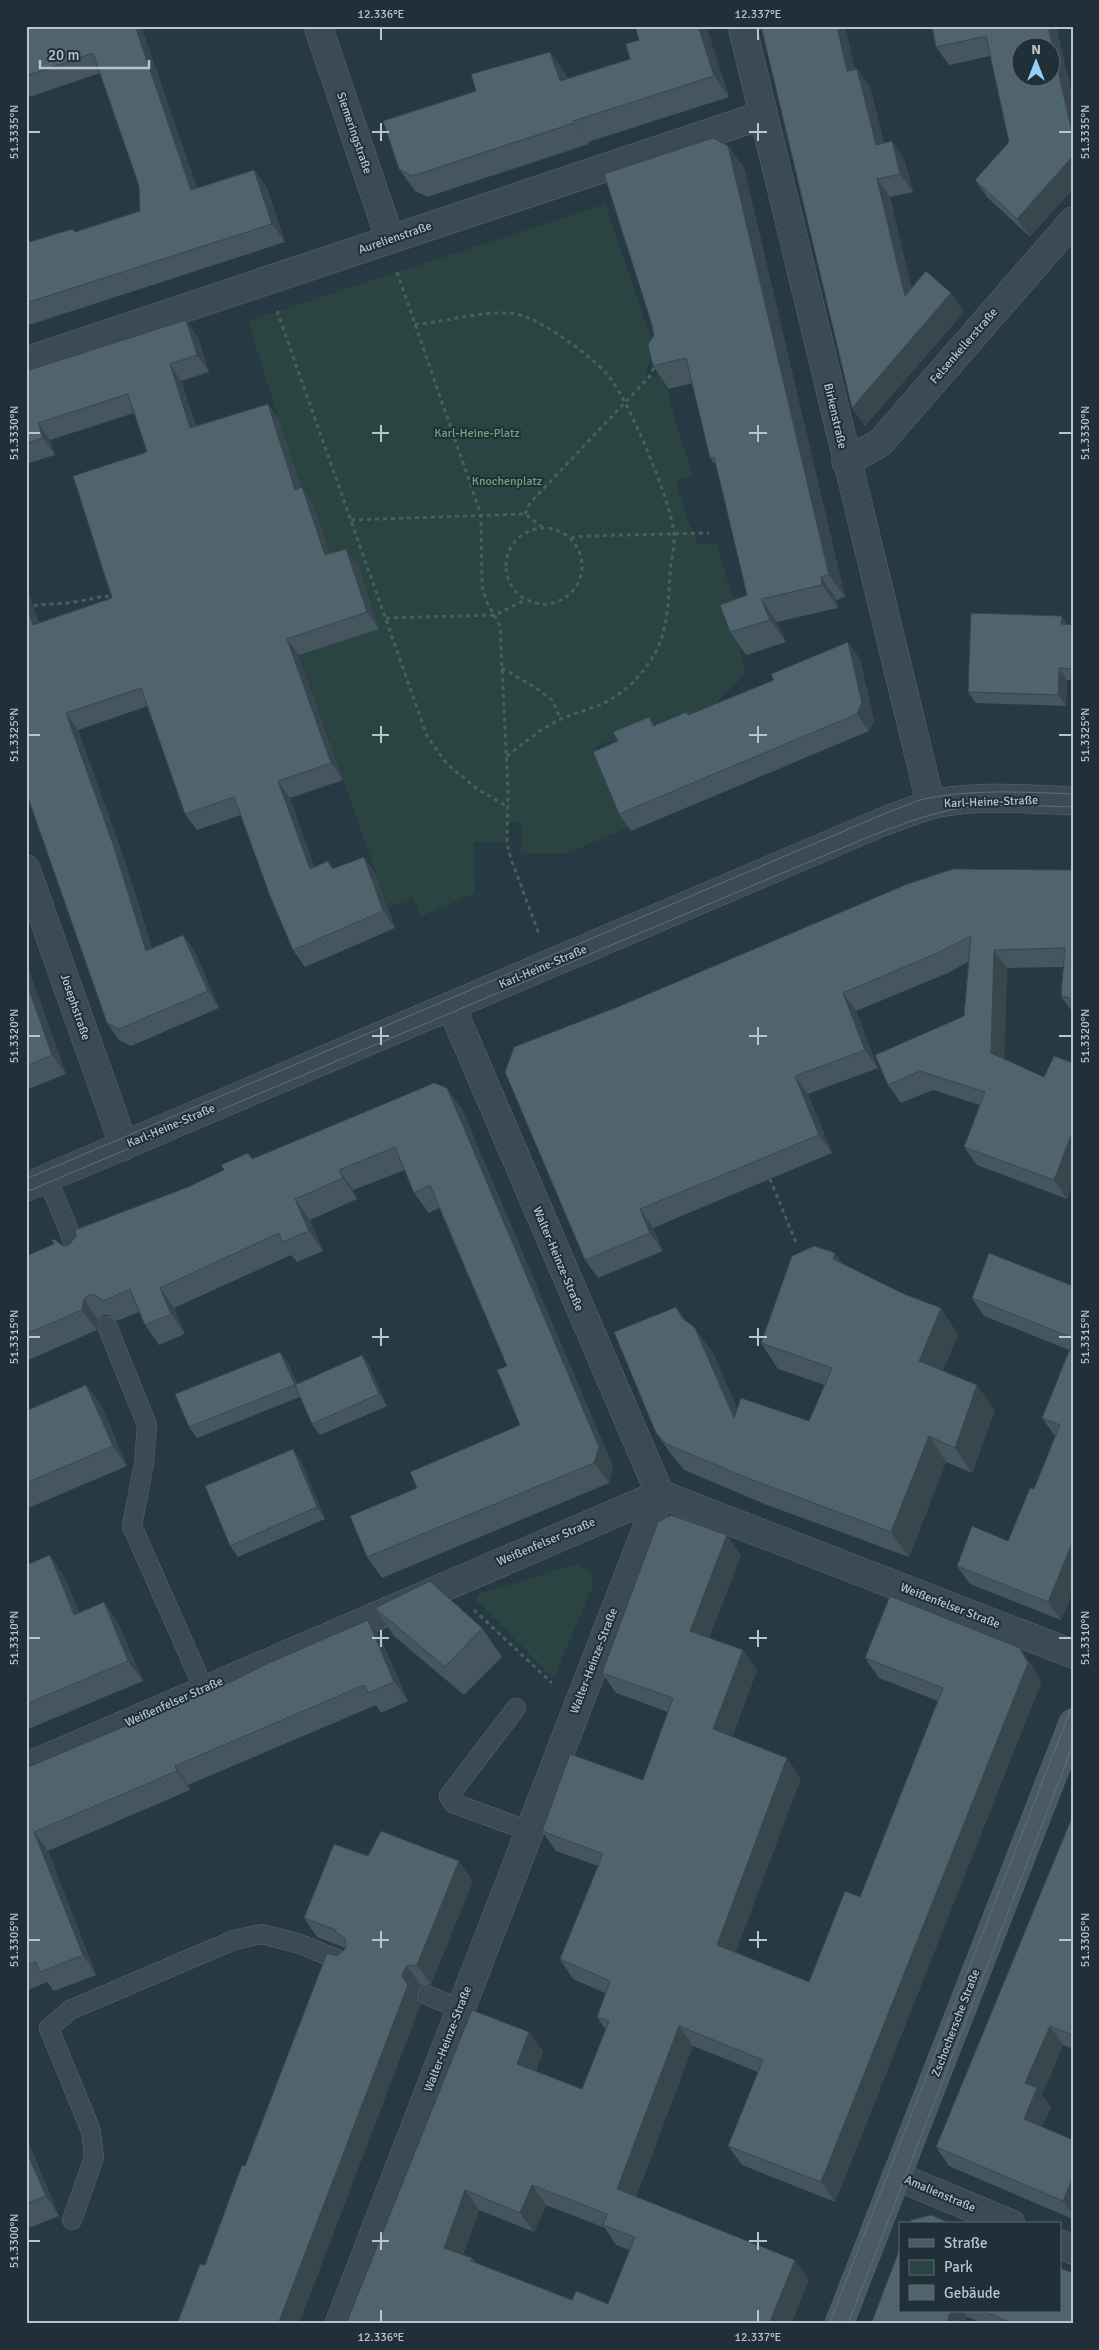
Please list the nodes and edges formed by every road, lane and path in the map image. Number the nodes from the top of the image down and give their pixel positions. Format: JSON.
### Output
{"nodes":[{"id":1,"x":318,"y":26,"type":"edge"},
{"id":2,"x":742,"y":26,"type":"edge"},
{"id":3,"x":763,"y":115,"type":"junction"},
{"id":4,"x":1073,"y":221,"type":"edge"},
{"id":5,"x":390,"y":240,"type":"junction"},
{"id":6,"x":267,"y":282,"type":"junction"},
{"id":7,"x":414,"y":324,"type":"junction"},
{"id":8,"x":26,"y":361,"type":"edge"},
{"id":9,"x":656,"y":362,"type":"edge"},
{"id":10,"x":625,"y":403,"type":"junction"},
{"id":11,"x":846,"y":462,"type":"junction"},
{"id":12,"x":525,"y":514,"type":"junction"},
{"id":13,"x":481,"y":515,"type":"junction"},
{"id":14,"x":351,"y":520,"type":"junction"},
{"id":15,"x":542,"y":528,"type":"junction"},
{"id":16,"x":709,"y":534,"type":"dead end"},
{"id":17,"x":674,"y":535,"type":"junction"},
{"id":18,"x":571,"y":538,"type":"junction"},
{"id":19,"x":96,"y":596,"type":"junction"},
{"id":20,"x":120,"y":596,"type":"edge"},
{"id":21,"x":525,"y":600,"type":"junction"},
{"id":22,"x":110,"y":602,"type":"edge"},
{"id":23,"x":26,"y":608,"type":"edge"},
{"id":24,"x":495,"y":615,"type":"junction"},
{"id":25,"x":386,"y":618,"type":"junction"},
{"id":26,"x":501,"y":668,"type":"junction"},
{"id":27,"x":561,"y":720,"type":"junction"},
{"id":28,"x":505,"y":757,"type":"junction"},
{"id":29,"x":1073,"y":801,"type":"edge"},
{"id":30,"x":931,"y":805,"type":"junction"},
{"id":31,"x":508,"y":807,"type":"junction"},
{"id":32,"x":26,"y":869,"type":"edge"},
{"id":33,"x":550,"y":964,"type":"junction"},
{"id":34,"x":451,"y":1006,"type":"junction"},
{"id":35,"x":124,"y":1146,"type":"junction"},
{"id":36,"x":770,"y":1179,"type":"edge"},
{"id":37,"x":37,"y":1182,"type":"edge"},
{"id":38,"x":796,"y":1245,"type":"dead end"},
{"id":39,"x":79,"y":1255,"type":"edge"},
{"id":40,"x":107,"y":1326,"type":"edge"},
{"id":41,"x":660,"y":1494,"type":"junction"},
{"id":42,"x":456,"y":1580,"type":"junction"},
{"id":43,"x":1073,"y":1654,"type":"edge"},
{"id":44,"x":204,"y":1689,"type":"junction"},
{"id":45,"x":581,"y":1694,"type":"junction"},
{"id":46,"x":516,"y":1708,"type":"dead end"},
{"id":47,"x":1073,"y":1723,"type":"edge"},
{"id":48,"x":26,"y":1767,"type":"edge"},
{"id":49,"x":528,"y":1831,"type":"junction"},
{"id":50,"x":349,"y":1964,"type":"edge"},
{"id":51,"x":427,"y":1994,"type":"dead end"},
{"id":52,"x":460,"y":2009,"type":"junction"},
{"id":53,"x":896,"y":2176,"type":"junction"},
{"id":54,"x":72,"y":2220,"type":"dead end"},
{"id":55,"x":1006,"y":2222,"type":"edge"},
{"id":56,"x":339,"y":2324,"type":"edge"},
{"id":57,"x":839,"y":2324,"type":"edge"}],
"edges":[{"from":1,"to":5,"type":"street","name":"Siemeringstraße"},
{"from":2,"to":3,"type":"street","name":"Birkenstraße"},
{"from":3,"to":5,"type":"street","name":"Aurelienstraße"},
{"from":3,"to":11,"type":"street","name":"Birkenstraße"},
{"from":4,"to":11,"type":"street","name":"Felsenkellerstraße"},
{"from":5,"to":6,"type":"street","name":"Aurelienstraße"},
{"from":5,"to":7,"type":"path"},
{"from":6,"to":8,"type":"street","name":"Aurelienstraße"},
{"from":6,"to":14,"type":"path"},
{"from":7,"to":10,"type":"path"},
{"from":7,"to":13,"type":"path"},
{"from":9,"to":10,"type":"path"},
{"from":10,"to":12,"type":"path"},
{"from":10,"to":17,"type":"path"},
{"from":11,"to":30,"type":"street","name":"Birkenstraße"},
{"from":12,"to":13,"type":"path"},
{"from":12,"to":15,"type":"path"},
{"from":13,"to":14,"type":"path"},
{"from":13,"to":24,"type":"path"},
{"from":14,"to":25,"type":"path"},
{"from":15,"to":18,"type":"path"},
{"from":15,"to":21,"type":"path"},
{"from":16,"to":17,"type":"path"},
{"from":17,"to":18,"type":"path"},
{"from":17,"to":27,"type":"path"},
{"from":18,"to":21,"type":"path"},
{"from":19,"to":20,"type":"path"},
{"from":19,"to":22,"type":"path"},
{"from":19,"to":23,"type":"path"},
{"from":21,"to":24,"type":"path"},
{"from":24,"to":25,"type":"path"},
{"from":24,"to":26,"type":"path"},
{"from":25,"to":31,"type":"path"},
{"from":26,"to":27,"type":"path"},
{"from":26,"to":28,"type":"path"},
{"from":27,"to":28,"type":"path"},
{"from":28,"to":31,"type":"path"},
{"from":29,"to":30,"type":"street","name":"Karl-Heine-Straße"},
{"from":30,"to":33,"type":"street","name":"Karl-Heine-Straße"},
{"from":31,"to":33,"type":"path"},
{"from":32,"to":35,"type":"street","name":"Josephstraße"},
{"from":33,"to":34,"type":"street","name":"Karl-Heine-Straße"},
{"from":34,"to":35,"type":"street","name":"Karl-Heine-Straße"},
{"from":34,"to":41,"type":"street","name":"Walter-Heinze-Straße"},
{"from":35,"to":37,"type":"street","name":"Karl-Heine-Straße"},
{"from":36,"to":38,"type":"path"},
{"from":37,"to":39,"type":"lane"},
{"from":40,"to":44,"type":"lane"},
{"from":41,"to":42,"type":"street","name":"Weißenfelser Straße"},
{"from":41,"to":43,"type":"street","name":"Weißenfelser Straße"},
{"from":41,"to":45,"type":"street","name":"Walter-Heinze-Straße"},
{"from":42,"to":44,"type":"street","name":"Weißenfelser Straße"},
{"from":42,"to":45,"type":"path"},
{"from":44,"to":48,"type":"street","name":"Weißenfelser Straße"},
{"from":45,"to":49,"type":"street","name":"Walter-Heinze-Straße"},
{"from":46,"to":49,"type":"lane"},
{"from":47,"to":53,"type":"main road","name":"Zschochersche Straße"},
{"from":49,"to":52,"type":"street","name":"Walter-Heinze-Straße"},
{"from":50,"to":54,"type":"lane"},
{"from":51,"to":52,"type":"lane"},
{"from":52,"to":56,"type":"street","name":"Walter-Heinze-Straße"},
{"from":53,"to":55,"type":"street","name":"Amalienstraße"},
{"from":53,"to":57,"type":"main road","name":"Zschochersche Straße"}]}
